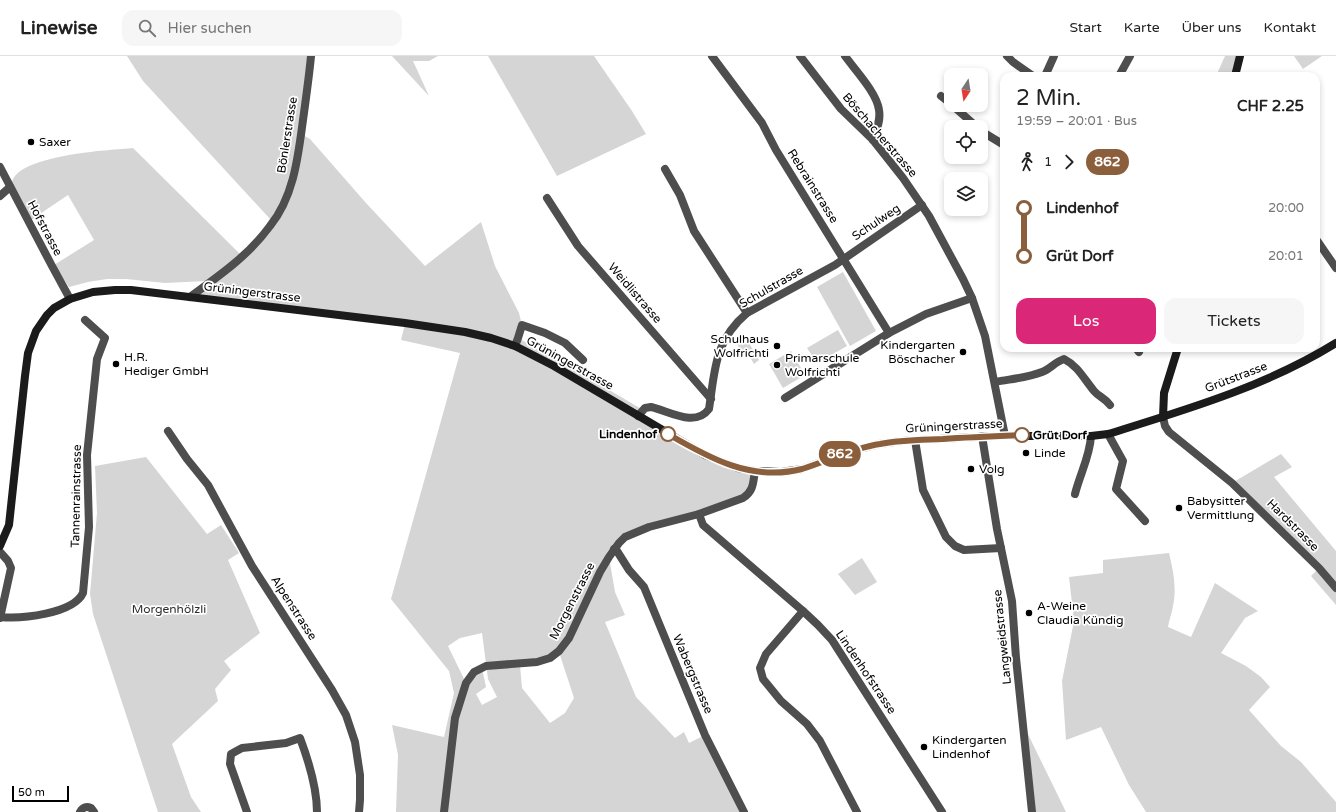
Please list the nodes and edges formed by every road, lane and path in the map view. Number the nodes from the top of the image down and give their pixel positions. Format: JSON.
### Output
{"nodes":[{"id":1,"x":311,"y":56,"type":"edge"},
{"id":2,"x":712,"y":56,"type":"edge"},
{"id":3,"x":800,"y":56,"type":"edge"},
{"id":4,"x":844,"y":56,"type":"edge"},
{"id":5,"x":1007,"y":56,"type":"edge"},
{"id":6,"x":1054,"y":56,"type":"edge"},
{"id":7,"x":1130,"y":56,"type":"edge"},
{"id":8,"x":1240,"y":56,"type":"edge"},
{"id":9,"x":1027,"y":72,"type":"edge"},
{"id":10,"x":1047,"y":72,"type":"edge"},
{"id":11,"x":1121,"y":72,"type":"edge"},
{"id":12,"x":1236,"y":72,"type":"edge"},
{"id":13,"x":959,"y":112,"type":"edge"},
{"id":14,"x":969,"y":120,"type":"edge"},
{"id":15,"x":988,"y":135,"type":"edge"},
{"id":16,"x":873,"y":140,"type":"junction"},
{"id":17,"x":1000,"y":143,"type":"edge"},
{"id":18,"x":0,"y":166,"type":"edge"},
{"id":19,"x":665,"y":169,"type":"dead end"},
{"id":20,"x":10,"y":187,"type":"junction"},
{"id":21,"x":0,"y":196,"type":"edge"},
{"id":22,"x":547,"y":198,"type":"dead end"},
{"id":23,"x":922,"y":205,"type":"junction"},
{"id":24,"x":1320,"y":245,"type":"edge"},
{"id":25,"x":844,"y":258,"type":"junction"},
{"id":26,"x":1336,"y":268,"type":"edge"},
{"id":27,"x":190,"y":297,"type":"junction"},
{"id":28,"x":972,"y":298,"type":"junction"},
{"id":29,"x":70,"y":299,"type":"junction"},
{"id":30,"x":747,"y":313,"type":"junction"},
{"id":31,"x":85,"y":320,"type":"dead end"},
{"id":32,"x":889,"y":333,"type":"junction"},
{"id":33,"x":1336,"y":344,"type":"edge"},
{"id":34,"x":515,"y":346,"type":"junction"},
{"id":35,"x":1177,"y":352,"type":"edge"},
{"id":36,"x":583,"y":360,"type":"dead end"},
{"id":37,"x":995,"y":382,"type":"junction"},
{"id":38,"x":785,"y":398,"type":"dead end"},
{"id":39,"x":711,"y":399,"type":"junction"},
{"id":40,"x":1110,"y":405,"type":"dead end"},
{"id":41,"x":638,"y":416,"type":"junction"},
{"id":42,"x":1163,"y":416,"type":"junction"},
{"id":43,"x":168,"y":431,"type":"dead end"},
{"id":44,"x":1108,"y":434,"type":"junction"},
{"id":45,"x":982,"y":436,"type":"junction"},
{"id":46,"x":1005,"y":436,"type":"junction"},
{"id":47,"x":1091,"y":436,"type":"junction"},
{"id":48,"x":915,"y":440,"type":"junction"},
{"id":49,"x":755,"y":471,"type":"junction"},
{"id":50,"x":1075,"y":494,"type":"dead end"},
{"id":51,"x":699,"y":514,"type":"junction"},
{"id":52,"x":1145,"y":521,"type":"dead end"},
{"id":53,"x":0,"y":546,"type":"edge"},
{"id":54,"x":1001,"y":548,"type":"junction"},
{"id":55,"x":614,"y":549,"type":"junction"},
{"id":56,"x":0,"y":552,"type":"edge"},
{"id":57,"x":1336,"y":588,"type":"edge"},
{"id":58,"x":804,"y":611,"type":"junction"},
{"id":59,"x":0,"y":617,"type":"edge"},
{"id":60,"x":80,"y":812,"type":"edge"},
{"id":61,"x":94,"y":812,"type":"edge"},
{"id":62,"x":247,"y":812,"type":"edge"},
{"id":63,"x":317,"y":812,"type":"edge"},
{"id":64,"x":359,"y":812,"type":"edge"},
{"id":65,"x":444,"y":812,"type":"edge"},
{"id":66,"x":744,"y":812,"type":"edge"},
{"id":67,"x":857,"y":812,"type":"edge"},
{"id":68,"x":942,"y":812,"type":"edge"},
{"id":69,"x":1032,"y":812,"type":"edge"}],
"edges":[{"from":1,"to":27,"type":"street","name":"Bönlerstrasse"},
{"from":2,"to":25,"type":"street","name":"Rebrainstrasse"},
{"from":3,"to":16,"type":"street","name":"Böschacherstrasse"},
{"from":4,"to":16,"type":"street"},
{"from":5,"to":9,"type":"street"},
{"from":6,"to":10,"type":"street"},
{"from":7,"to":11,"type":"street"},
{"from":8,"to":12,"type":"main road"},
{"from":13,"to":14,"type":"street"},
{"from":15,"to":17,"type":"street"},
{"from":16,"to":23,"type":"street","name":"Böschacherstrasse"},
{"from":18,"to":20,"type":"street","name":"Hofstrasse"},
{"from":19,"to":30,"type":"street"},
{"from":20,"to":21,"type":"street"},
{"from":20,"to":29,"type":"street","name":"Hofstrasse"},
{"from":22,"to":39,"type":"street","name":"Weidlistrasse"},
{"from":23,"to":25,"type":"street","name":"Schulweg"},
{"from":23,"to":28,"type":"street","name":"Böschacherstrasse"},
{"from":24,"to":26,"type":"street"},
{"from":25,"to":30,"type":"street","name":"Schulstrasse"},
{"from":25,"to":32,"type":"street","name":"Rebrainstrasse"},
{"from":27,"to":29,"type":"main road","name":"Grüningerstrasse"},
{"from":27,"to":34,"type":"main road","name":"Grüningerstrasse"},
{"from":28,"to":32,"type":"street"},
{"from":28,"to":37,"type":"street","name":"Böschacherstrasse"},
{"from":29,"to":53,"type":"main road","name":"Grüningerstrasse"},
{"from":30,"to":39,"type":"street","name":"Schulstrasse"},
{"from":31,"to":59,"type":"street","name":"Tannenrainstrasse"},
{"from":32,"to":38,"type":"street"},
{"from":33,"to":42,"type":"main road","name":"Grütstrasse"},
{"from":34,"to":36,"type":"street"},
{"from":34,"to":41,"type":"main road","name":"Grüningerstrasse"},
{"from":35,"to":42,"type":"main road"},
{"from":37,"to":40,"type":"street"},
{"from":37,"to":46,"type":"street","name":"Böschacherstrasse"},
{"from":39,"to":41,"type":"street","name":"Schulstrasse"},
{"from":41,"to":49,"type":"main road","name":"Grüningerstrasse"},
{"from":42,"to":44,"type":"main road","name":"Grüningerstrasse"},
{"from":42,"to":57,"type":"street","name":"Hardstrasse"},
{"from":43,"to":64,"type":"street","name":"Alpenstrasse"},
{"from":44,"to":47,"type":"main road","name":"Grüningerstrasse"},
{"from":44,"to":52,"type":"street"},
{"from":45,"to":46,"type":"main road","name":"Grüningerstrasse"},
{"from":45,"to":48,"type":"main road","name":"Grüningerstrasse"},
{"from":45,"to":54,"type":"street","name":"Langweidstrasse"},
{"from":46,"to":47,"type":"main road","name":"Grüningerstrasse"},
{"from":47,"to":50,"type":"street"},
{"from":48,"to":49,"type":"main road","name":"Grüningerstrasse"},
{"from":48,"to":54,"type":"street"},
{"from":49,"to":51,"type":"street","name":"Morgenstrasse"},
{"from":51,"to":55,"type":"street","name":"Morgenstrasse"},
{"from":51,"to":58,"type":"street","name":"Lindenhofstrasse"},
{"from":54,"to":69,"type":"street","name":"Langweidstrasse"},
{"from":55,"to":65,"type":"street","name":"Morgenstrasse"},
{"from":55,"to":66,"type":"street","name":"Wabergstrasse"},
{"from":56,"to":59,"type":"street"},
{"from":58,"to":67,"type":"street"},
{"from":58,"to":68,"type":"street","name":"Lindenhofstrasse"},
{"from":60,"to":61,"type":"street"},
{"from":62,"to":63,"type":"street"}]}
